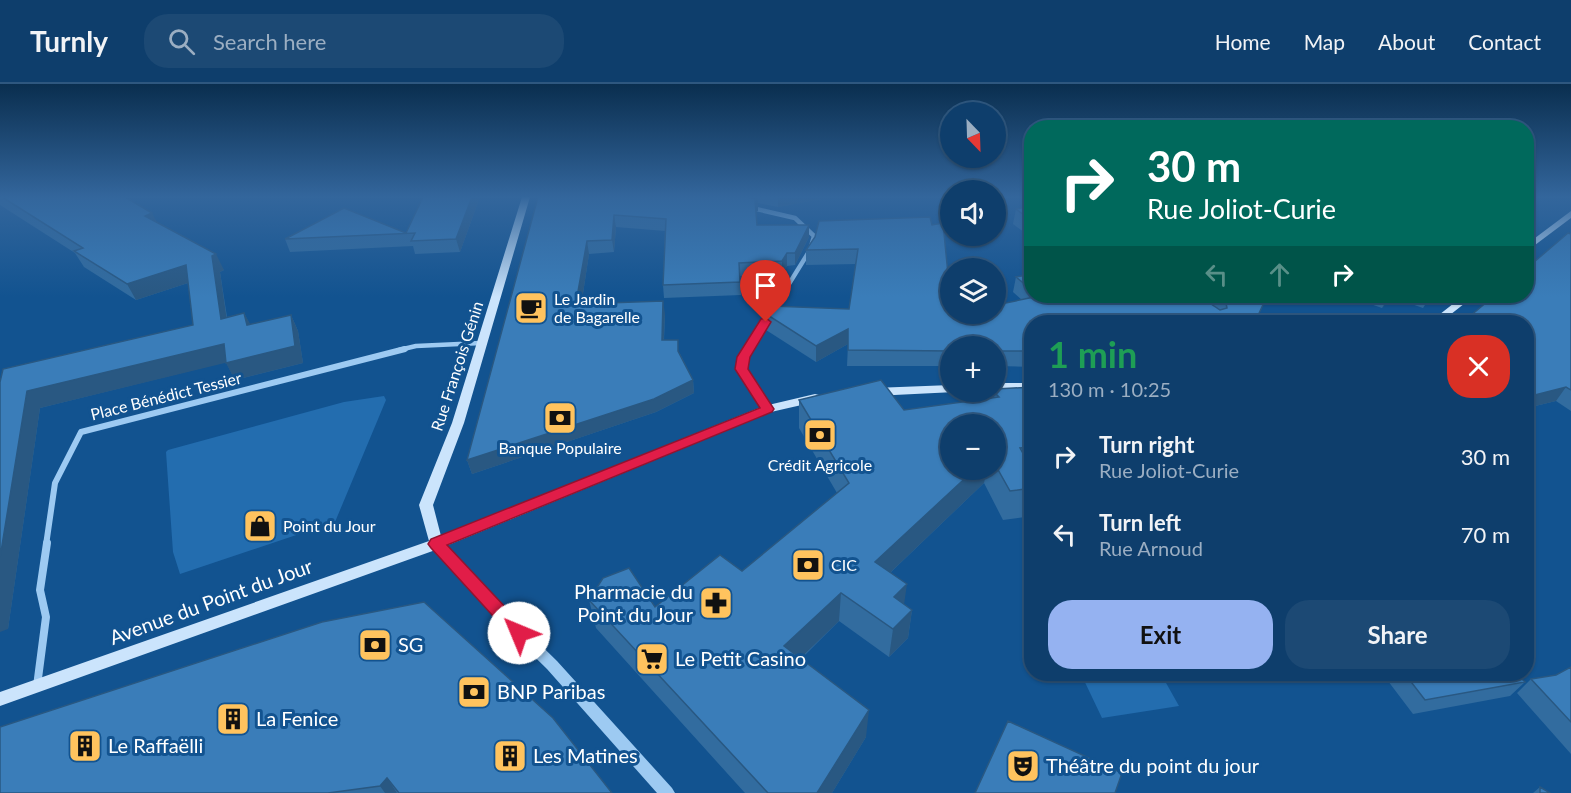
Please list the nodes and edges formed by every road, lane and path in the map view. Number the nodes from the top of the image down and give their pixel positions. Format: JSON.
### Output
{"nodes":[{"id":1,"x":516,"y":230,"type":"edge"},
{"id":2,"x":811,"y":230,"type":"edge"},
{"id":3,"x":1550,"y":230,"type":"edge"},
{"id":4,"x":1534,"y":243,"type":"edge"},
{"id":5,"x":1460,"y":303,"type":"edge"},
{"id":6,"x":1444,"y":315,"type":"edge"},
{"id":7,"x":481,"y":343,"type":"junction"},
{"id":8,"x":1006,"y":387,"type":"edge"},
{"id":9,"x":1024,"y":387,"type":"edge"},
{"id":10,"x":940,"y":389,"type":"edge"},
{"id":11,"x":861,"y":393,"type":"edge"},
{"id":12,"x":829,"y":396,"type":"edge"},
{"id":13,"x":768,"y":409,"type":"junction"},
{"id":14,"x":436,"y":544,"type":"junction"},
{"id":15,"x":37,"y":687,"type":"junction"},
{"id":16,"x":0,"y":699,"type":"edge"},
{"id":17,"x":667,"y":793,"type":"edge"}],
"edges":[{"from":1,"to":7,"type":"main road","name":"Rue François Génin"},
{"from":2,"to":13,"type":"street"},
{"from":3,"to":4,"type":"main road"},
{"from":5,"to":6,"type":"main road"},
{"from":7,"to":14,"type":"main road","name":"Rue François Génin"},
{"from":7,"to":15,"type":"street","name":"Place Bénédict Tessier"},
{"from":8,"to":9,"type":"main road"},
{"from":10,"to":11,"type":"main road"},
{"from":12,"to":13,"type":"main road","name":"Avenue du Point du Jour"},
{"from":13,"to":14,"type":"main road","name":"Avenue du Point du Jour"},
{"from":14,"to":15,"type":"main road","name":"Avenue du Point du Jour"},
{"from":14,"to":17,"type":"street"},
{"from":15,"to":16,"type":"main road","name":"Avenue du Point du Jour"}]}
